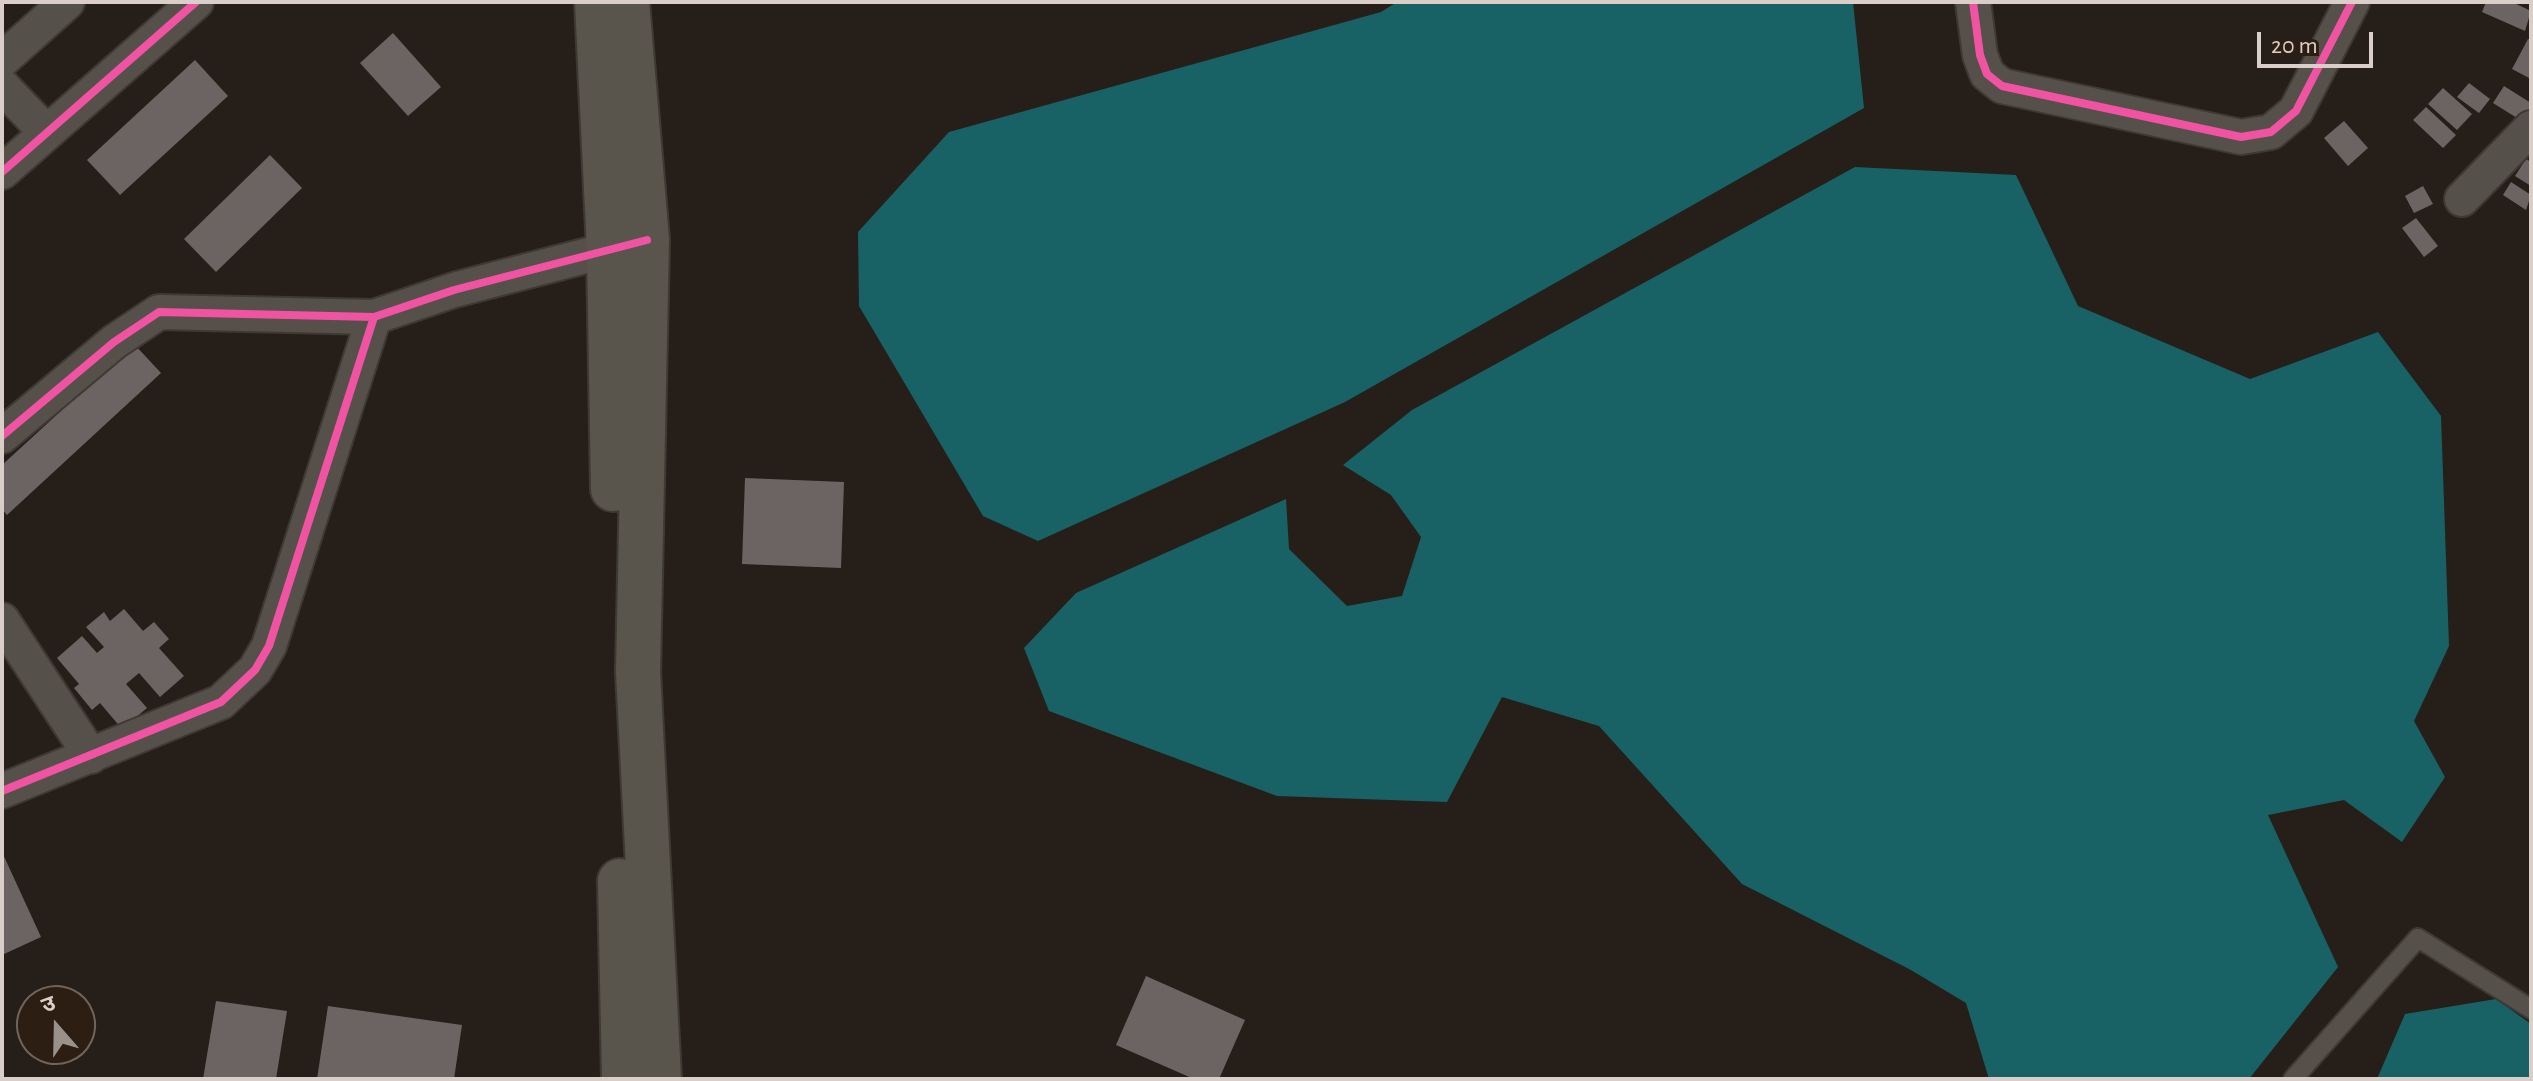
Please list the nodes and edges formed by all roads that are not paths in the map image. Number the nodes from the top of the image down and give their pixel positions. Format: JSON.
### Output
{"nodes":[{"id":1,"x":67,"y":2,"type":"edge"},
{"id":2,"x":196,"y":2,"type":"edge"},
{"id":3,"x":597,"y":2,"type":"edge"},
{"id":4,"x":627,"y":2,"type":"edge"},
{"id":5,"x":1973,"y":2,"type":"edge"},
{"id":6,"x":2352,"y":2,"type":"edge"},
{"id":7,"x":2,"y":60,"type":"edge"},
{"id":8,"x":2,"y":86,"type":"edge"},
{"id":9,"x":2531,"y":128,"type":"edge"},
{"id":10,"x":46,"y":132,"type":"junction"},
{"id":11,"x":2,"y":172,"type":"edge"},
{"id":12,"x":2462,"y":199,"type":"dead end"},
{"id":13,"x":628,"y":245,"type":"junction"},
{"id":14,"x":374,"y":317,"type":"junction"},
{"id":15,"x":2,"y":436,"type":"edge"},
{"id":16,"x":2,"y":620,"type":"edge"},
{"id":17,"x":91,"y":756,"type":"junction"},
{"id":18,"x":2,"y":791,"type":"edge"},
{"id":19,"x":2531,"y":1009,"type":"edge"},
{"id":20,"x":624,"y":1079,"type":"edge"},
{"id":21,"x":659,"y":1079,"type":"edge"},
{"id":22,"x":2293,"y":1079,"type":"edge"}],
"edges":[{"from":1,"to":7,"type":"street"},
{"from":2,"to":10,"type":"street"},
{"from":3,"to":13,"type":"main road"},
{"from":4,"to":13,"type":"main road"},
{"from":5,"to":6,"type":"street"},
{"from":8,"to":10,"type":"street"},
{"from":9,"to":12,"type":"street"},
{"from":10,"to":11,"type":"street"},
{"from":13,"to":14,"type":"street"},
{"from":13,"to":20,"type":"main road"},
{"from":13,"to":21,"type":"main road"},
{"from":14,"to":15,"type":"street"},
{"from":14,"to":17,"type":"street"},
{"from":16,"to":17,"type":"street"},
{"from":17,"to":18,"type":"street"},
{"from":19,"to":22,"type":"lane"}]}
